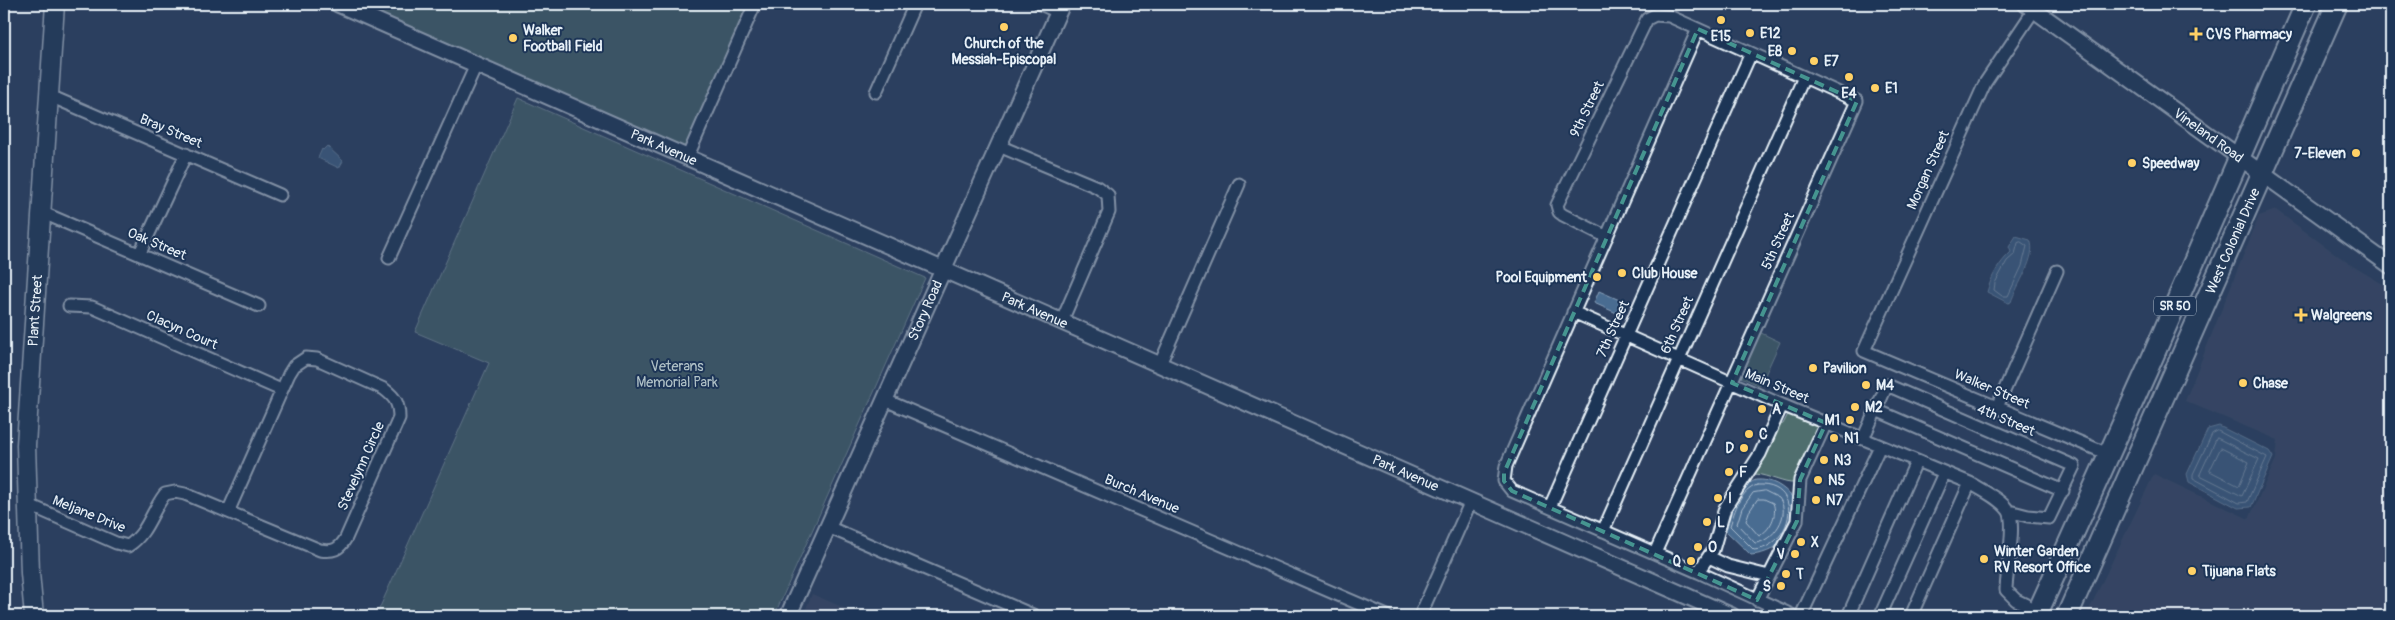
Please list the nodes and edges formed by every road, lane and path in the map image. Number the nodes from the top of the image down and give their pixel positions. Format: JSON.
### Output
{"nodes":[{"id":1,"x":55,"y":4,"type":"edge"},
{"id":2,"x":338,"y":4,"type":"edge"},
{"id":3,"x":755,"y":4,"type":"edge"},
{"id":4,"x":915,"y":4,"type":"edge"},
{"id":5,"x":1040,"y":4,"type":"edge"},
{"id":6,"x":2306,"y":4,"type":"edge"},
{"id":7,"x":2337,"y":4,"type":"edge"},
{"id":8,"x":2030,"y":7,"type":"edge"},
{"id":9,"x":1060,"y":8,"type":"edge"},
{"id":10,"x":1698,"y":29,"type":"junction"},
{"id":11,"x":1751,"y":53,"type":"junction"},
{"id":12,"x":476,"y":65,"type":"junction"},
{"id":13,"x":1804,"y":77,"type":"junction"},
{"id":14,"x":876,"y":92,"type":"dead end"},
{"id":15,"x":50,"y":96,"type":"junction"},
{"id":16,"x":999,"y":146,"type":"junction"},
{"id":17,"x":186,"y":154,"type":"junction"},
{"id":18,"x":2239,"y":156,"type":"junction"},
{"id":19,"x":687,"y":158,"type":"junction"},
{"id":20,"x":2263,"y":174,"type":"junction"},
{"id":21,"x":1239,"y":184,"type":"dead end"},
{"id":22,"x":280,"y":195,"type":"dead end"},
{"id":23,"x":41,"y":212,"type":"junction"},
{"id":24,"x":1607,"y":237,"type":"junction"},
{"id":25,"x":140,"y":253,"type":"junction"},
{"id":26,"x":389,"y":258,"type":"dead end"},
{"id":27,"x":2391,"y":266,"type":"edge"},
{"id":28,"x":943,"y":271,"type":"junction"},
{"id":29,"x":2057,"y":271,"type":"dead end"},
{"id":30,"x":69,"y":306,"type":"dead end"},
{"id":31,"x":259,"y":306,"type":"dead end"},
{"id":32,"x":1574,"y":312,"type":"junction"},
{"id":33,"x":1061,"y":323,"type":"junction"},
{"id":34,"x":1626,"y":336,"type":"junction"},
{"id":35,"x":1864,"y":351,"type":"joint"},
{"id":36,"x":1678,"y":359,"type":"junction"},
{"id":37,"x":1160,"y":364,"type":"junction"},
{"id":38,"x":2147,"y":370,"type":"junction"},
{"id":39,"x":1732,"y":383,"type":"junction"},
{"id":40,"x":281,"y":390,"type":"junction"},
{"id":41,"x":885,"y":400,"type":"junction"},
{"id":42,"x":1782,"y":404,"type":"junction"},
{"id":43,"x":1997,"y":407,"type":"junction"},
{"id":44,"x":1876,"y":410,"type":"junction"},
{"id":45,"x":1826,"y":423,"type":"junction"},
{"id":46,"x":1863,"y":439,"type":"junction"},
{"id":47,"x":1880,"y":446,"type":"junction"},
{"id":48,"x":2108,"y":454,"type":"junction"},
{"id":49,"x":1916,"y":462,"type":"junction"},
{"id":50,"x":1944,"y":473,"type":"junction"},
{"id":51,"x":2129,"y":477,"type":"junction"},
{"id":52,"x":1970,"y":483,"type":"junction"},
{"id":53,"x":2063,"y":491,"type":"junction"},
{"id":54,"x":1471,"y":501,"type":"junction"},
{"id":55,"x":27,"y":504,"type":"junction"},
{"id":56,"x":1550,"y":507,"type":"junction"},
{"id":57,"x":2009,"y":510,"type":"junction"},
{"id":58,"x":228,"y":512,"type":"junction"},
{"id":59,"x":828,"y":527,"type":"junction"},
{"id":60,"x":1602,"y":531,"type":"junction"},
{"id":61,"x":1655,"y":553,"type":"junction"},
{"id":62,"x":2093,"y":555,"type":"junction"},
{"id":63,"x":1709,"y":557,"type":"junction"},
{"id":64,"x":1698,"y":572,"type":"junction"},
{"id":65,"x":1769,"y":576,"type":"junction"},
{"id":66,"x":1757,"y":600,"type":"junction"},
{"id":67,"x":2038,"y":613,"type":"edge"},
{"id":68,"x":34,"y":616,"type":"edge"},
{"id":69,"x":788,"y":616,"type":"edge"},
{"id":70,"x":1035,"y":616,"type":"edge"},
{"id":71,"x":1387,"y":616,"type":"edge"},
{"id":72,"x":1420,"y":616,"type":"edge"},
{"id":73,"x":1732,"y":616,"type":"edge"},
{"id":74,"x":1794,"y":616,"type":"edge"},
{"id":75,"x":1801,"y":616,"type":"edge"},
{"id":76,"x":1848,"y":616,"type":"edge"},
{"id":77,"x":1880,"y":616,"type":"edge"},
{"id":78,"x":1911,"y":616,"type":"edge"},
{"id":79,"x":2067,"y":616,"type":"edge"}],
"edges":[{"from":1,"to":15,"type":"main road","name":"Plant Street"},
{"from":2,"to":12,"type":"street","name":"Park Avenue"},
{"from":3,"to":19,"type":"street"},
{"from":4,"to":14,"type":"street"},
{"from":5,"to":9,"type":"street"},
{"from":6,"to":18,"type":"highway","name":"West Colonial Drive","number":"SR 50"},
{"from":7,"to":20,"type":"highway","name":"West Colonial Drive","number":"SR 50"},
{"from":8,"to":18,"type":"street","name":"Vineland Road"},
{"from":8,"to":35,"type":"street","name":"Morgan Street"},
{"from":9,"to":16,"type":"street","name":"Story Road"},
{"from":10,"to":11,"type":"street","name":"5th Street"},
{"from":10,"to":24,"type":"street"},
{"from":10,"to":24,"type":"street","name":"9th Street"},
{"from":11,"to":13,"type":"street","name":"5th Street"},
{"from":11,"to":34,"type":"street","name":"7th Street"},
{"from":12,"to":19,"type":"street","name":"Park Avenue"},
{"from":12,"to":26,"type":"street"},
{"from":13,"to":36,"type":"street","name":"6th Street"},
{"from":13,"to":39,"type":"street","name":"5th Street"},
{"from":15,"to":17,"type":"street","name":"Bray Street"},
{"from":15,"to":23,"type":"main road","name":"Plant Street"},
{"from":16,"to":28,"type":"street","name":"Story Road"},
{"from":16,"to":33,"type":"street"},
{"from":17,"to":22,"type":"street","name":"Bray Street"},
{"from":17,"to":25,"type":"street"},
{"from":18,"to":20,"type":"street","name":"Vineland Road"},
{"from":18,"to":38,"type":"highway","name":"West Colonial Drive","number":"SR 50"},
{"from":19,"to":28,"type":"street","name":"Park Avenue"},
{"from":20,"to":27,"type":"street","name":"Vineland Road"},
{"from":20,"to":51,"type":"highway","name":"West Colonial Drive","number":"SR 50"},
{"from":21,"to":37,"type":"street"},
{"from":23,"to":25,"type":"street","name":"Oak Street"},
{"from":23,"to":55,"type":"main road","name":"Plant Street"},
{"from":24,"to":32,"type":"street"},
{"from":25,"to":31,"type":"street","name":"Oak Street"},
{"from":28,"to":33,"type":"street","name":"Park Avenue"},
{"from":28,"to":41,"type":"street","name":"Story Road"},
{"from":29,"to":43,"type":"street"},
{"from":30,"to":40,"type":"street","name":"Clacyn Court"},
{"from":32,"to":34,"type":"street","name":"Main Street"},
{"from":32,"to":56,"type":"street"},
{"from":33,"to":37,"type":"street","name":"Park Avenue"},
{"from":34,"to":36,"type":"street","name":"Main Street"},
{"from":34,"to":56,"type":"street","name":"7th Street"},
{"from":35,"to":43,"type":"street","name":"Walker Street"},
{"from":36,"to":39,"type":"street","name":"Main Street"},
{"from":36,"to":60,"type":"street","name":"6th Street"},
{"from":37,"to":54,"type":"street","name":"Park Avenue"},
{"from":38,"to":48,"type":"highway","name":"West Colonial Drive","number":"SR 50"},
{"from":38,"to":51,"type":"highway"},
{"from":39,"to":42,"type":"street","name":"Main Street"},
{"from":39,"to":61,"type":"street","name":"5th Street"},
{"from":40,"to":58,"type":"street","name":"Stevelynn Circle"},
{"from":40,"to":58,"type":"street","name":"Stevelynn Circle"},
{"from":41,"to":59,"type":"street","name":"Story Road"},
{"from":41,"to":71,"type":"street","name":"Burch Avenue"},
{"from":42,"to":45,"type":"street","name":"Main Street"},
{"from":42,"to":63,"type":"street"},
{"from":43,"to":48,"type":"street","name":"Walker Street"},
{"from":44,"to":46,"type":"street","name":"4th Street"},
{"from":44,"to":53,"type":"street"},
{"from":44,"to":53,"type":"street","name":"4th Street"},
{"from":45,"to":46,"type":"street","name":"Main Street"},
{"from":45,"to":65,"type":"street"},
{"from":46,"to":47,"type":"street","name":"Main Street"},
{"from":47,"to":49,"type":"street","name":"Main Street"},
{"from":47,"to":75,"type":"street"},
{"from":48,"to":62,"type":"highway"},
{"from":48,"to":67,"type":"highway","name":"West Colonial Drive","number":"SR 50"},
{"from":49,"to":50,"type":"street","name":"Main Street"},
{"from":49,"to":76,"type":"street"},
{"from":50,"to":52,"type":"street","name":"Main Street"},
{"from":50,"to":77,"type":"street"},
{"from":51,"to":62,"type":"highway","name":"West Colonial Drive","number":"SR 50"},
{"from":52,"to":57,"type":"street","name":"Main Street"},
{"from":52,"to":78,"type":"street"},
{"from":53,"to":57,"type":"street","name":"4th Street"},
{"from":54,"to":72,"type":"street"},
{"from":54,"to":73,"type":"street","name":"Park Avenue"},
{"from":55,"to":58,"type":"street","name":"Meljane Drive"},
{"from":55,"to":68,"type":"main road","name":"Plant Street"},
{"from":56,"to":60,"type":"street"},
{"from":57,"to":67,"type":"street"},
{"from":59,"to":69,"type":"street","name":"Story Road"},
{"from":59,"to":70,"type":"street"},
{"from":60,"to":61,"type":"street"},
{"from":61,"to":64,"type":"street"},
{"from":62,"to":79,"type":"highway","name":"West Colonial Drive","number":"SR 50"},
{"from":63,"to":64,"type":"street"},
{"from":63,"to":65,"type":"street"},
{"from":64,"to":66,"type":"street"},
{"from":65,"to":66,"type":"street"},
{"from":66,"to":74,"type":"street"}]}
